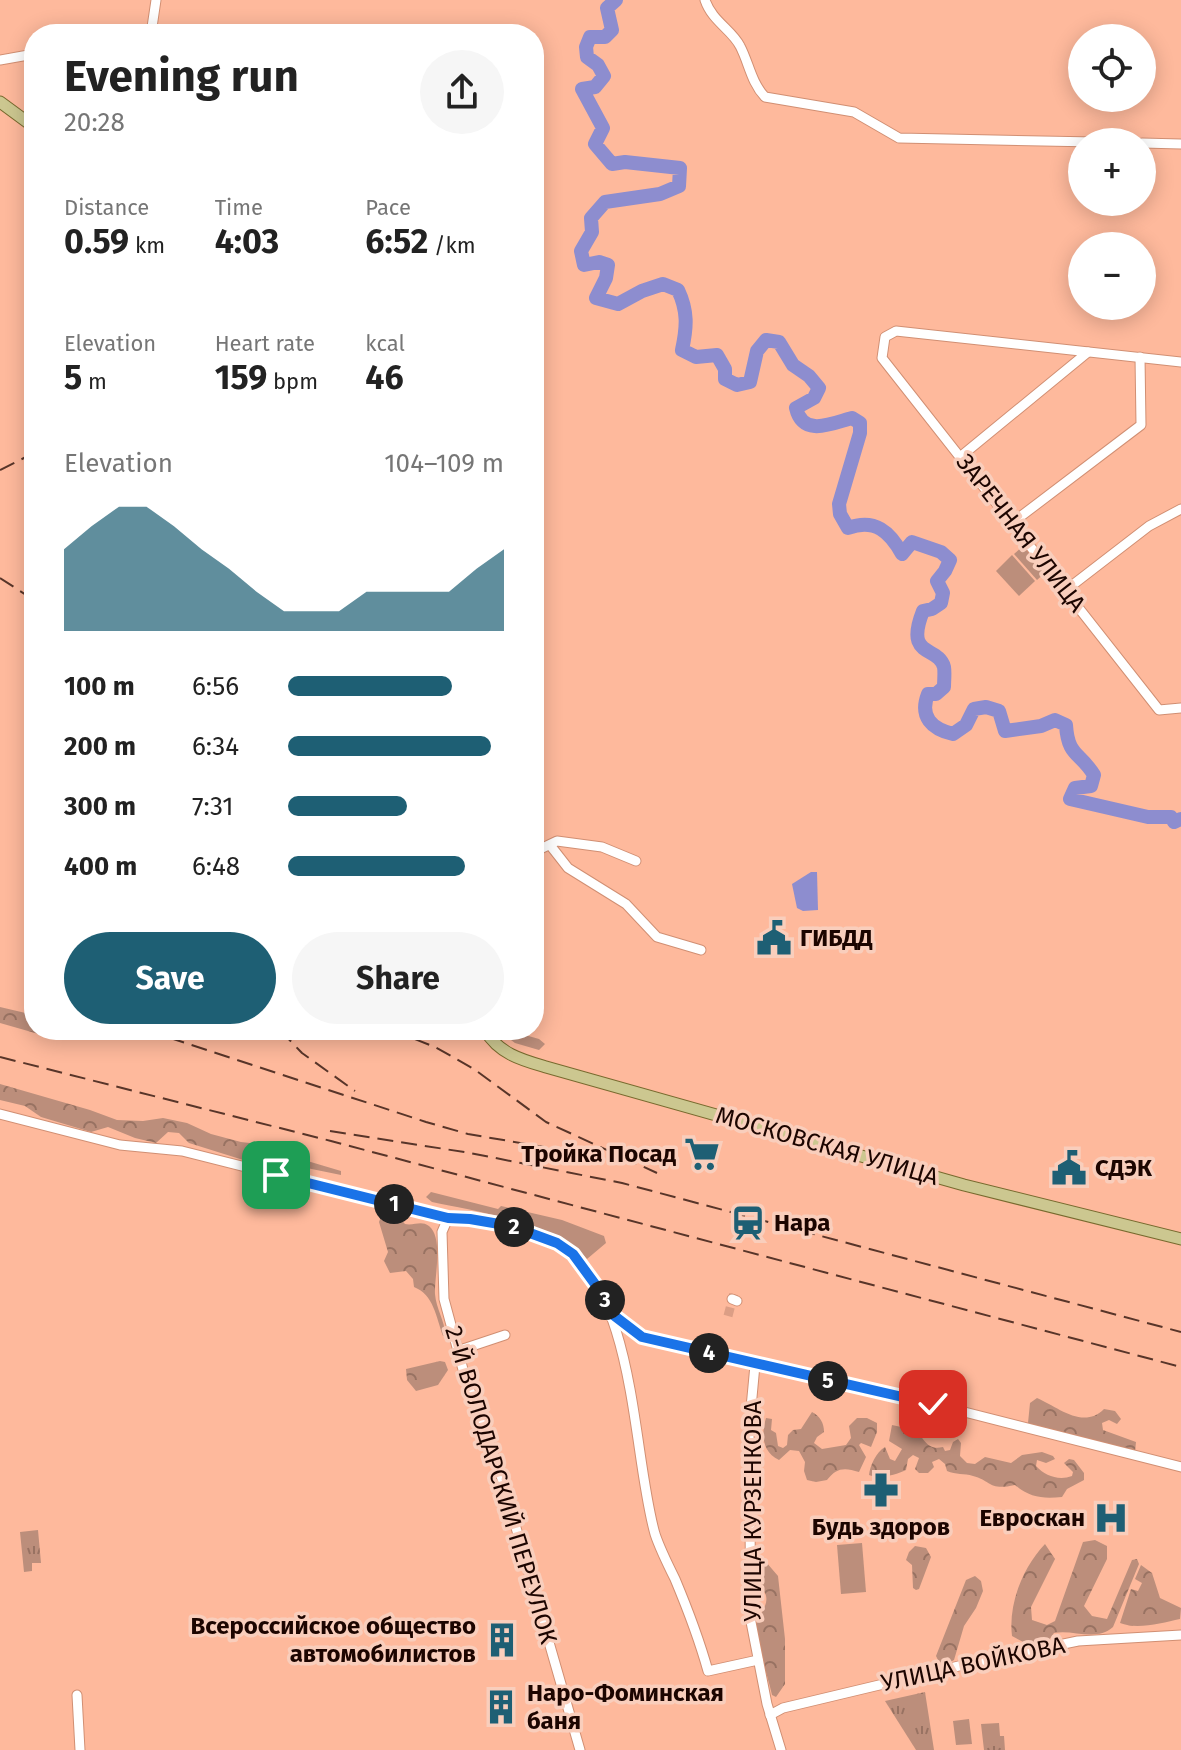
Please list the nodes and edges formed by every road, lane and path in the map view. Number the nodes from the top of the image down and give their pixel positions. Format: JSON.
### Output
{"nodes":[{"id":1,"x":156,"y":0,"type":"edge"},
{"id":2,"x":705,"y":0,"type":"edge"},
{"id":3,"x":152,"y":24,"type":"edge"},
{"id":4,"x":24,"y":56,"type":"edge"},
{"id":5,"x":0,"y":60,"type":"edge"},
{"id":6,"x":0,"y":102,"type":"edge"},
{"id":7,"x":24,"y":120,"type":"edge"},
{"id":8,"x":1068,"y":141,"type":"edge"},
{"id":9,"x":1156,"y":143,"type":"edge"},
{"id":10,"x":1181,"y":144,"type":"edge"},
{"id":11,"x":1088,"y":352,"type":"junction"},
{"id":12,"x":1140,"y":357,"type":"junction"},
{"id":13,"x":1181,"y":362,"type":"edge"},
{"id":14,"x":960,"y":457,"type":"junction"},
{"id":15,"x":1181,"y":509,"type":"edge"},
{"id":16,"x":1012,"y":523,"type":"junction"},
{"id":17,"x":1066,"y":590,"type":"junction"},
{"id":18,"x":1181,"y":708,"type":"edge"},
{"id":19,"x":550,"y":845,"type":"junction"},
{"id":20,"x":544,"y":848,"type":"edge"},
{"id":21,"x":636,"y":861,"type":"dead end"},
{"id":22,"x":701,"y":950,"type":"dead end"},
{"id":23,"x":494,"y":1040,"type":"edge"},
{"id":24,"x":0,"y":1114,"type":"edge"},
{"id":25,"x":448,"y":1218,"type":"junction"},
{"id":26,"x":1181,"y":1239,"type":"edge"},
{"id":27,"x":612,"y":1314,"type":"junction"},
{"id":28,"x":505,"y":1335,"type":"dead end"},
{"id":29,"x":457,"y":1351,"type":"junction"},
{"id":30,"x":755,"y":1365,"type":"junction"},
{"id":31,"x":1181,"y":1467,"type":"edge"},
{"id":32,"x":1181,"y":1635,"type":"edge"},
{"id":33,"x":758,"y":1660,"type":"junction"},
{"id":34,"x":77,"y":1695,"type":"dead end"},
{"id":35,"x":770,"y":1715,"type":"junction"},
{"id":36,"x":80,"y":1750,"type":"edge"},
{"id":37,"x":580,"y":1750,"type":"edge"},
{"id":38,"x":781,"y":1750,"type":"edge"}],
"edges":[{"from":1,"to":3,"type":"street"},
{"from":2,"to":8,"type":"street"},
{"from":4,"to":5,"type":"street"},
{"from":6,"to":7,"type":"main road"},
{"from":9,"to":10,"type":"street"},
{"from":11,"to":12,"type":"street"},
{"from":11,"to":14,"type":"street"},
{"from":11,"to":14,"type":"street","name":"ЗАРЕЧНАЯ УЛИЦА"},
{"from":12,"to":13,"type":"street"},
{"from":12,"to":16,"type":"street"},
{"from":14,"to":16,"type":"street","name":"ЗАРЕЧНАЯ УЛИЦА"},
{"from":15,"to":17,"type":"street"},
{"from":16,"to":17,"type":"street","name":"ЗАРЕЧНАЯ УЛИЦА"},
{"from":17,"to":18,"type":"street","name":"ЗАРЕЧНАЯ УЛИЦА"},
{"from":19,"to":20,"type":"street"},
{"from":19,"to":21,"type":"street"},
{"from":19,"to":22,"type":"street"},
{"from":23,"to":26,"type":"main road","name":"МОСКОВСКАЯ УЛИЦА"},
{"from":24,"to":25,"type":"street"},
{"from":25,"to":27,"type":"street"},
{"from":25,"to":29,"type":"street","name":"2-Й ВОЛОДАРСКИЙ ПЕРЕУЛОК"},
{"from":27,"to":30,"type":"street"},
{"from":27,"to":33,"type":"street"},
{"from":28,"to":29,"type":"street"},
{"from":29,"to":37,"type":"street","name":"2-Й ВОЛОДАРСКИЙ ПЕРЕУЛОК"},
{"from":30,"to":31,"type":"street"},
{"from":30,"to":33,"type":"street","name":"УЛИЦА КУРЗЕНКОВА"},
{"from":32,"to":35,"type":"street","name":"УЛИЦА ВОЙКОВА"},
{"from":33,"to":35,"type":"street","name":"УЛИЦА КУРЗЕНКОВА"},
{"from":34,"to":36,"type":"street"},
{"from":35,"to":38,"type":"street","name":"УЛИЦА КУРЗЕНКОВА"}]}
